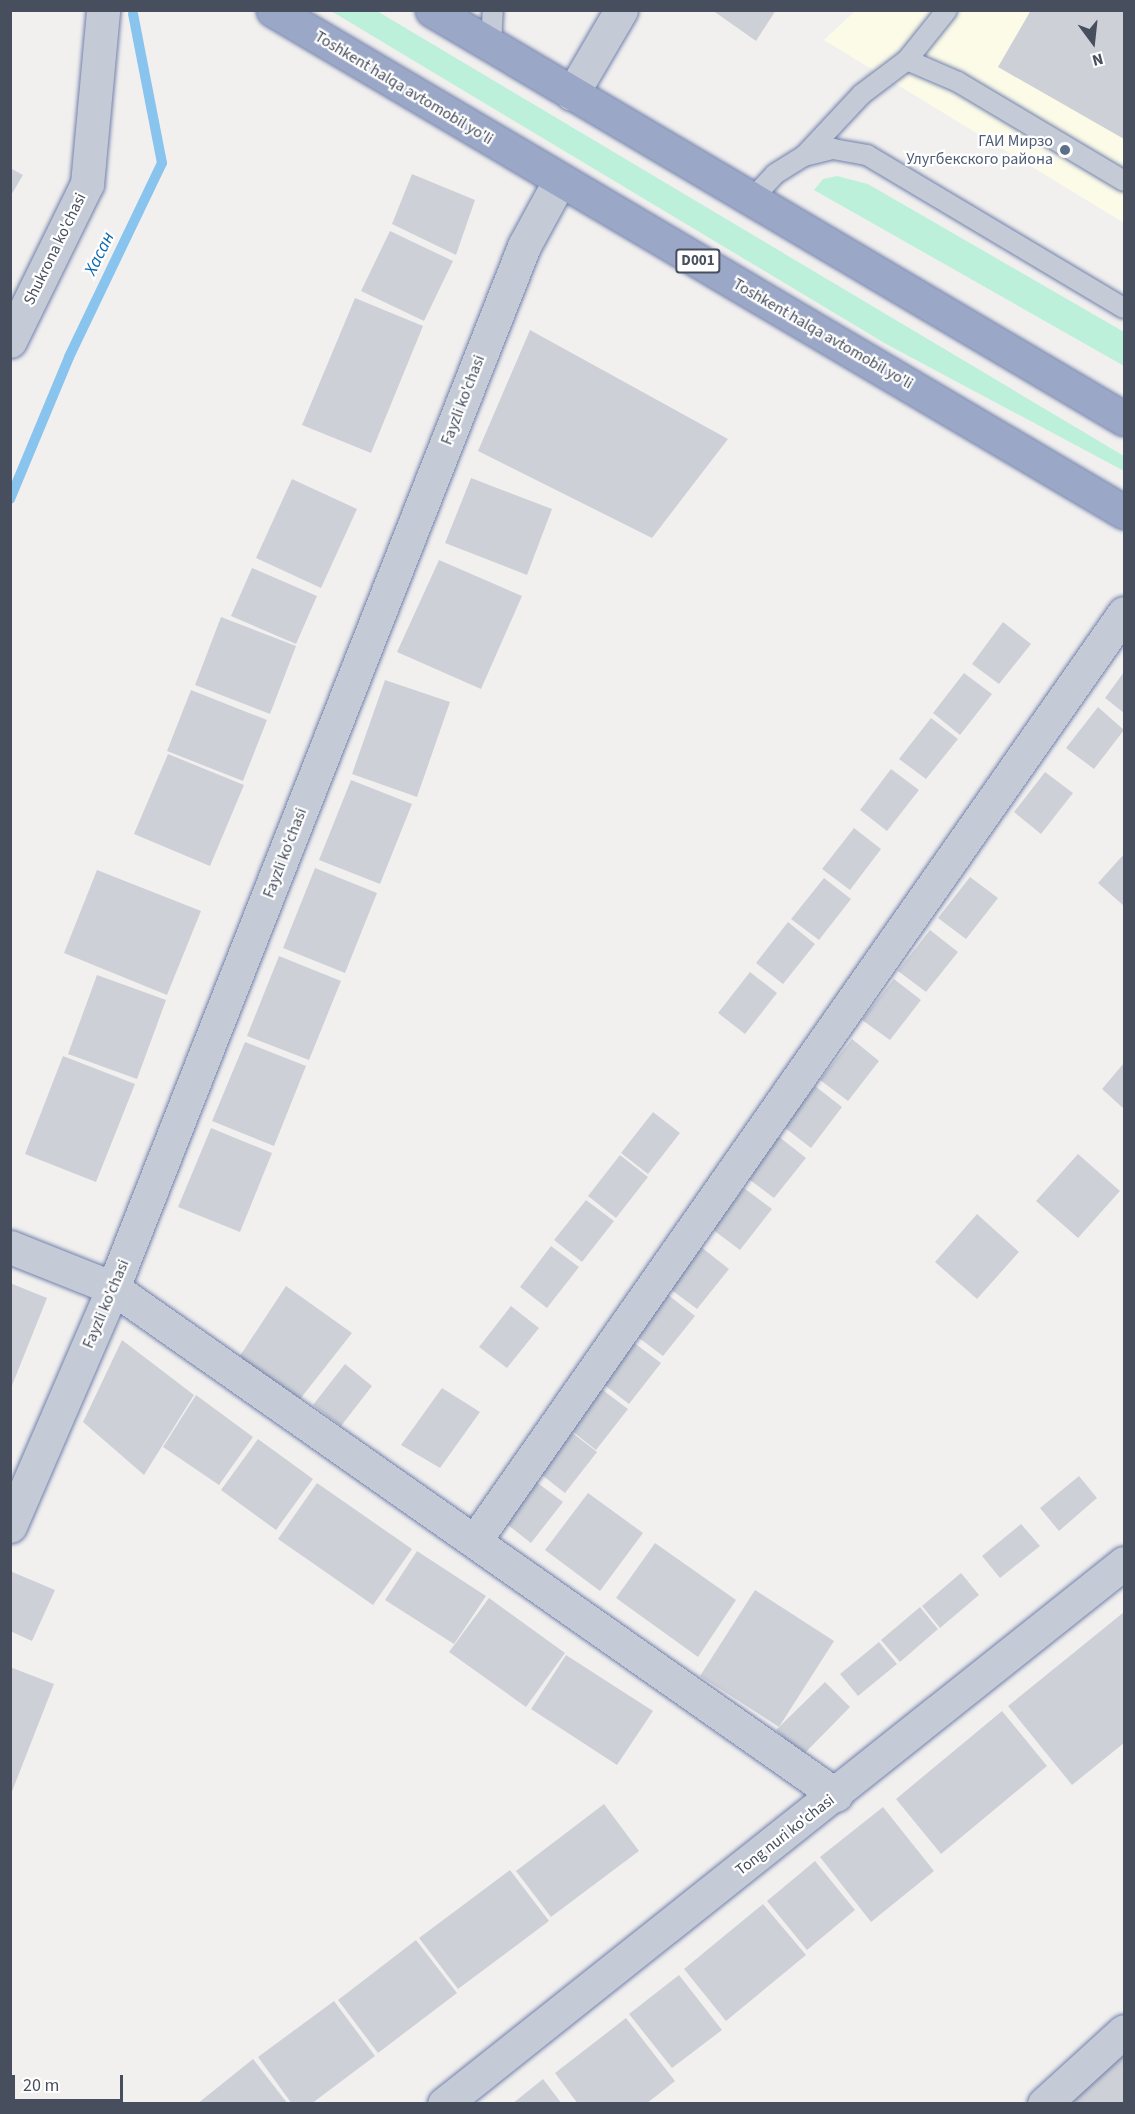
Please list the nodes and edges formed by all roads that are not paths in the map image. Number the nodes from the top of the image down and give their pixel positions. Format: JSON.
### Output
{"nodes":[{"id":1,"x":103,"y":10,"type":"edge"},
{"id":2,"x":273,"y":10,"type":"edge"},
{"id":3,"x":432,"y":10,"type":"edge"},
{"id":4,"x":493,"y":10,"type":"edge"},
{"id":5,"x":621,"y":10,"type":"edge"},
{"id":6,"x":947,"y":10,"type":"edge"},
{"id":7,"x":490,"y":44,"type":"junction"},
{"id":8,"x":907,"y":60,"type":"junction"},
{"id":9,"x":572,"y":94,"type":"junction"},
{"id":10,"x":804,"y":156,"type":"junction"},
{"id":11,"x":560,"y":180,"type":"junction"},
{"id":12,"x":1125,"y":181,"type":"edge"},
{"id":13,"x":751,"y":200,"type":"junction"},
{"id":14,"x":1125,"y":308,"type":"edge"},
{"id":15,"x":10,"y":341,"type":"edge"},
{"id":16,"x":1125,"y":419,"type":"edge"},
{"id":17,"x":1125,"y":512,"type":"edge"},
{"id":18,"x":1125,"y":613,"type":"edge"},
{"id":19,"x":10,"y":1247,"type":"edge"},
{"id":20,"x":113,"y":1288,"type":"junction"},
{"id":21,"x":10,"y":1526,"type":"edge"},
{"id":22,"x":476,"y":1539,"type":"junction"},
{"id":23,"x":1125,"y":1563,"type":"edge"},
{"id":24,"x":836,"y":1795,"type":"junction"},
{"id":25,"x":1125,"y":2031,"type":"edge"},
{"id":26,"x":444,"y":2103,"type":"edge"},
{"id":27,"x":1044,"y":2103,"type":"edge"}],
"edges":[{"from":1,"to":15,"type":"street","name":"Shukrona ko'chasi"},
{"from":2,"to":11,"type":"highway","name":"Toshkent halqa avtomobil yo'li","number":"D001"},
{"from":3,"to":7,"type":"highway"},
{"from":4,"to":7,"type":"lane"},
{"from":5,"to":9,"type":"street"},
{"from":6,"to":8,"type":"lane"},
{"from":7,"to":9,"type":"highway"},
{"from":8,"to":10,"type":"lane"},
{"from":8,"to":12,"type":"lane"},
{"from":9,"to":13,"type":"highway"},
{"from":10,"to":13,"type":"lane"},
{"from":10,"to":14,"type":"lane"},
{"from":11,"to":17,"type":"highway","name":"Toshkent halqa avtomobil yo'li","number":"D001"},
{"from":11,"to":20,"type":"street","name":"Fayzli ko'chasi"},
{"from":13,"to":16,"type":"highway"},
{"from":18,"to":22,"type":"street"},
{"from":19,"to":20,"type":"street"},
{"from":20,"to":21,"type":"street","name":"Fayzli ko'chasi"},
{"from":20,"to":22,"type":"street"},
{"from":22,"to":24,"type":"street"},
{"from":23,"to":24,"type":"street","name":"Tong nuri ko'chasi"},
{"from":24,"to":26,"type":"street","name":"Tong nuri ko'chasi"},
{"from":25,"to":27,"type":"street"}]}
